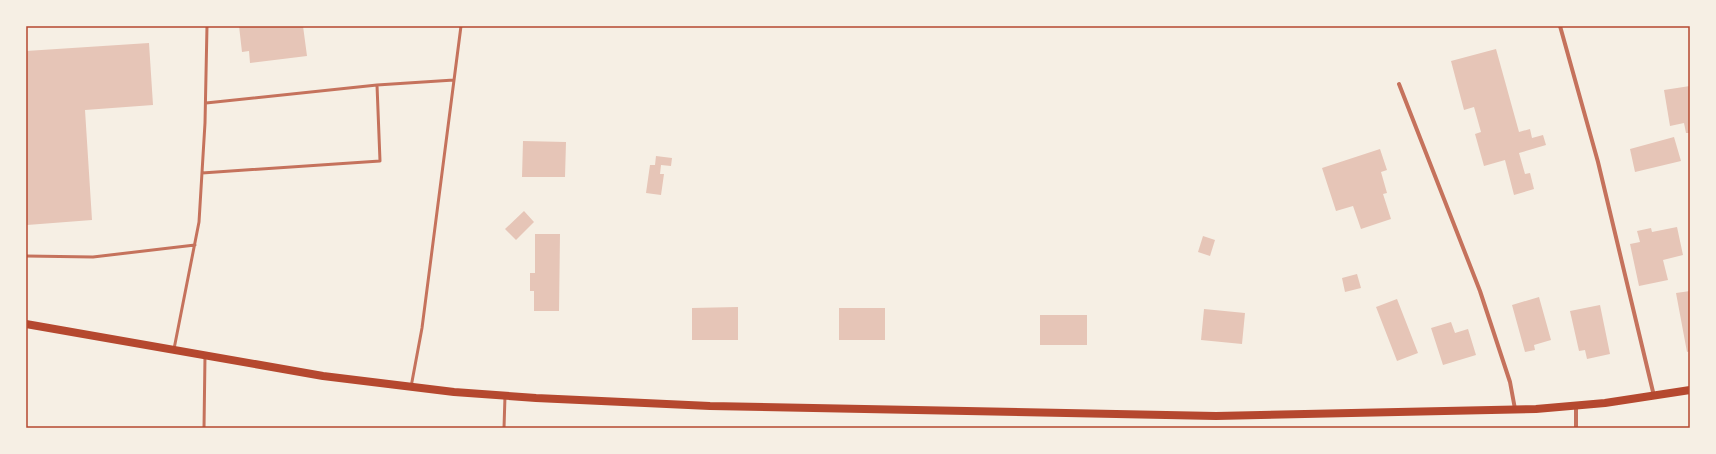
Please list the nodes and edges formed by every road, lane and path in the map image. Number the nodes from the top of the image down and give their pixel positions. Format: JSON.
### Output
{"nodes":[{"id":1,"x":207,"y":26,"type":"edge"},
{"id":2,"x":461,"y":26,"type":"edge"},
{"id":3,"x":1560,"y":26,"type":"edge"},
{"id":4,"x":454,"y":80,"type":"junction"},
{"id":5,"x":376,"y":84,"type":"junction"},
{"id":6,"x":1399,"y":84,"type":"dead end"},
{"id":7,"x":206,"y":103,"type":"junction"},
{"id":8,"x":202,"y":173,"type":"junction"},
{"id":9,"x":195,"y":245,"type":"junction"},
{"id":10,"x":26,"y":256,"type":"edge"},
{"id":11,"x":26,"y":324,"type":"edge"},
{"id":12,"x":174,"y":350,"type":"junction"},
{"id":13,"x":205,"y":356,"type":"junction"},
{"id":14,"x":411,"y":387,"type":"junction"},
{"id":15,"x":1690,"y":390,"type":"edge"},
{"id":16,"x":505,"y":396,"type":"junction"},
{"id":17,"x":1654,"y":396,"type":"junction"},
{"id":18,"x":1576,"y":405,"type":"junction"},
{"id":19,"x":1515,"y":409,"type":"junction"},
{"id":20,"x":204,"y":428,"type":"edge"},
{"id":21,"x":504,"y":428,"type":"edge"},
{"id":22,"x":1576,"y":428,"type":"edge"}],
"edges":[{"from":1,"to":7,"type":"lane"},
{"from":2,"to":4,"type":"lane"},
{"from":3,"to":17,"type":"street"},
{"from":4,"to":5,"type":"lane"},
{"from":4,"to":14,"type":"lane"},
{"from":5,"to":7,"type":"lane"},
{"from":5,"to":8,"type":"lane"},
{"from":6,"to":19,"type":"street"},
{"from":7,"to":8,"type":"lane"},
{"from":8,"to":9,"type":"lane"},
{"from":9,"to":10,"type":"lane"},
{"from":9,"to":12,"type":"lane"},
{"from":11,"to":12,"type":"main road"},
{"from":12,"to":13,"type":"main road"},
{"from":13,"to":14,"type":"main road"},
{"from":13,"to":20,"type":"lane"},
{"from":14,"to":16,"type":"main road"},
{"from":15,"to":17,"type":"main road"},
{"from":16,"to":19,"type":"main road"},
{"from":16,"to":21,"type":"lane"},
{"from":17,"to":18,"type":"main road"},
{"from":18,"to":19,"type":"main road"},
{"from":18,"to":22,"type":"street"}]}
